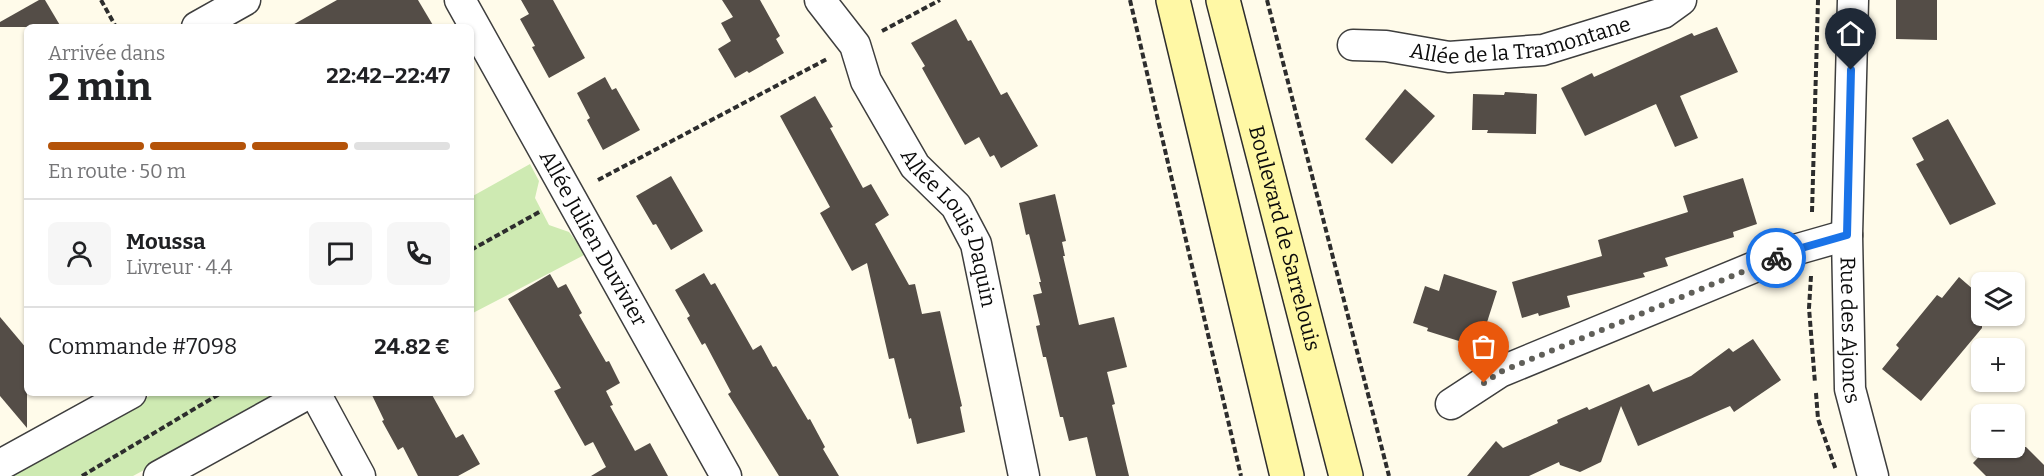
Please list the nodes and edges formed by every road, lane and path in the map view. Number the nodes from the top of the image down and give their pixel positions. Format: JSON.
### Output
{"nodes":[{"id":1,"x":101,"y":0,"type":"edge"},
{"id":2,"x":245,"y":0,"type":"edge"},
{"id":3,"x":460,"y":0,"type":"edge"},
{"id":4,"x":820,"y":0,"type":"edge"},
{"id":5,"x":940,"y":0,"type":"edge"},
{"id":6,"x":1130,"y":0,"type":"edge"},
{"id":7,"x":1173,"y":0,"type":"edge"},
{"id":8,"x":1223,"y":0,"type":"edge"},
{"id":9,"x":1267,"y":0,"type":"edge"},
{"id":10,"x":1682,"y":0,"type":"edge"},
{"id":11,"x":1853,"y":0,"type":"edge"},
{"id":12,"x":114,"y":24,"type":"edge"},
{"id":13,"x":202,"y":24,"type":"edge"},
{"id":14,"x":474,"y":24,"type":"edge"},
{"id":15,"x":474,"y":25,"type":"edge"},
{"id":16,"x":855,"y":45,"type":"junction"},
{"id":17,"x":1353,"y":45,"type":"dead end"},
{"id":18,"x":570,"y":194,"type":"junction"},
{"id":19,"x":1847,"y":235,"type":"junction"},
{"id":20,"x":474,"y":248,"type":"edge"},
{"id":21,"x":126,"y":396,"type":"edge"},
{"id":22,"x":216,"y":396,"type":"edge"},
{"id":23,"x":304,"y":396,"type":"edge"},
{"id":24,"x":317,"y":396,"type":"edge"},
{"id":25,"x":1451,"y":404,"type":"dead end"},
{"id":26,"x":0,"y":465,"type":"edge"},
{"id":27,"x":82,"y":476,"type":"edge"},
{"id":28,"x":159,"y":476,"type":"edge"},
{"id":29,"x":360,"y":476,"type":"edge"},
{"id":30,"x":726,"y":476,"type":"edge"},
{"id":31,"x":1024,"y":476,"type":"edge"},
{"id":32,"x":1241,"y":476,"type":"edge"},
{"id":33,"x":1287,"y":476,"type":"edge"},
{"id":34,"x":1346,"y":476,"type":"edge"},
{"id":35,"x":1389,"y":476,"type":"edge"},
{"id":36,"x":1873,"y":476,"type":"edge"}],
"edges":[{"from":1,"to":12,"type":"path"},
{"from":2,"to":13,"type":"street"},
{"from":3,"to":14,"type":"street","name":"Allée Julien Duvivier"},
{"from":4,"to":16,"type":"street","name":"Allée Louis Daquin"},
{"from":5,"to":16,"type":"path"},
{"from":6,"to":32,"type":"path"},
{"from":7,"to":33,"type":"main road"},
{"from":8,"to":34,"type":"main road","name":"Boulevard de Sarrelouis"},
{"from":9,"to":35,"type":"path"},
{"from":10,"to":17,"type":"street","name":"Allée de la Tramontane"},
{"from":11,"to":19,"type":"street","name":"Rue des Ajoncs"},
{"from":15,"to":18,"type":"street","name":"Allée Julien Duvivier"},
{"from":16,"to":18,"type":"path"},
{"from":16,"to":31,"type":"street","name":"Allée Louis Daquin"},
{"from":18,"to":20,"type":"path"},
{"from":18,"to":30,"type":"street","name":"Allée Julien Duvivier"},
{"from":19,"to":25,"type":"street"},
{"from":19,"to":36,"type":"street","name":"Rue des Ajoncs"},
{"from":21,"to":26,"type":"street"},
{"from":22,"to":27,"type":"path"},
{"from":23,"to":28,"type":"street"},
{"from":24,"to":29,"type":"street"}]}
